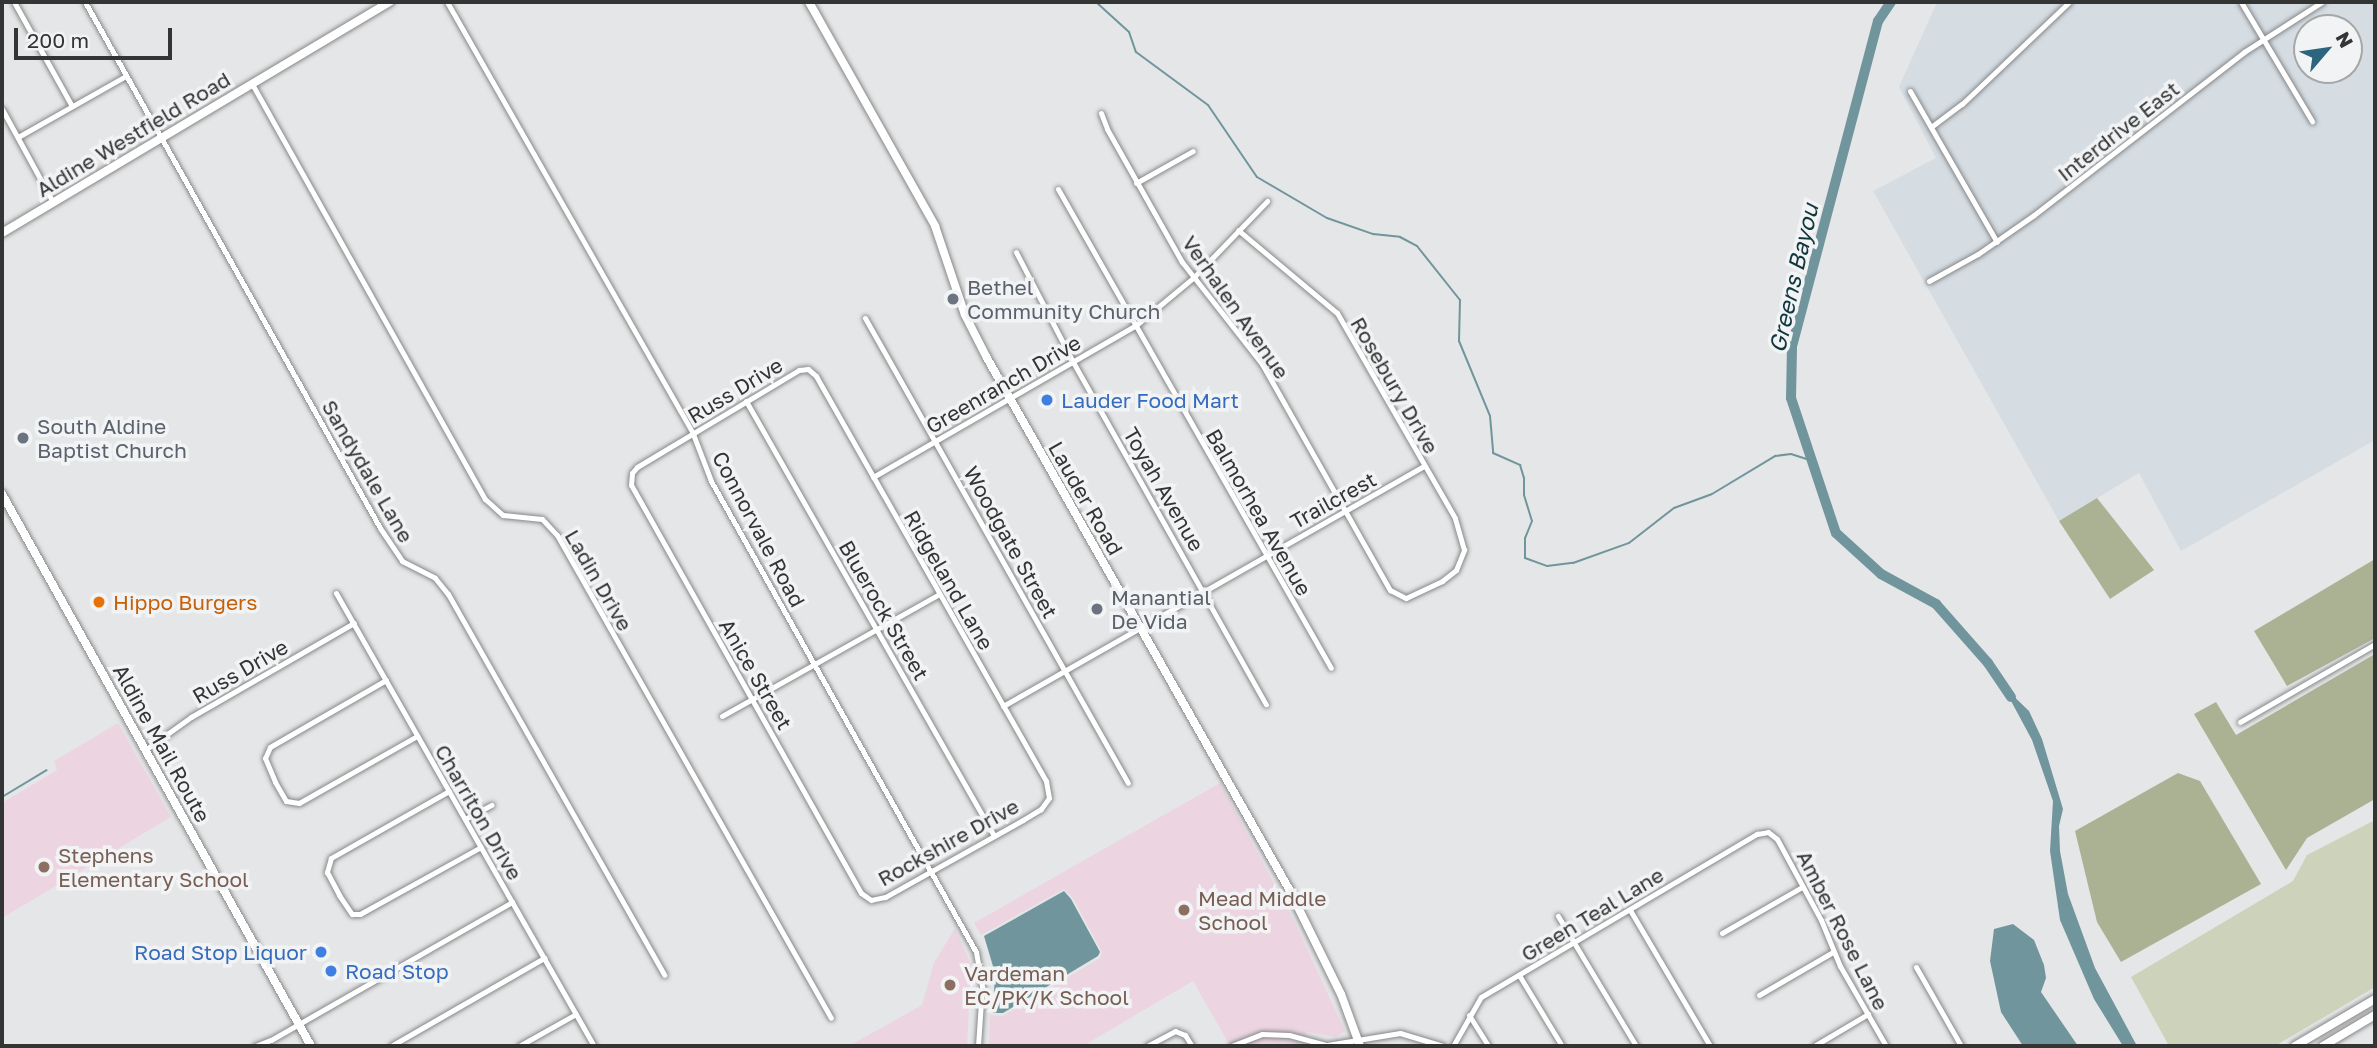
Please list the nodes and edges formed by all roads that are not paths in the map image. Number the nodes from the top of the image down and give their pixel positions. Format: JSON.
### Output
{"nodes":[{"id":1,"x":14,"y":2,"type":"edge"},
{"id":2,"x":85,"y":2,"type":"edge"},
{"id":3,"x":390,"y":2,"type":"edge"},
{"id":4,"x":447,"y":2,"type":"edge"},
{"id":5,"x":809,"y":2,"type":"edge"},
{"id":6,"x":2069,"y":2,"type":"edge"},
{"id":7,"x":2241,"y":2,"type":"edge"},
{"id":8,"x":2322,"y":2,"type":"edge"},
{"id":9,"x":2263,"y":39,"type":"junction"},
{"id":10,"x":126,"y":76,"type":"junction"},
{"id":11,"x":252,"y":84,"type":"junction"},
{"id":12,"x":1910,"y":91,"type":"dead end"},
{"id":13,"x":72,"y":106,"type":"junction"},
{"id":14,"x":2,"y":109,"type":"edge"},
{"id":15,"x":1101,"y":113,"type":"dead end"},
{"id":16,"x":2312,"y":121,"type":"dead end"},
{"id":17,"x":1931,"y":127,"type":"junction"},
{"id":18,"x":18,"y":137,"type":"junction"},
{"id":19,"x":161,"y":138,"type":"junction"},
{"id":20,"x":1193,"y":151,"type":"dead end"},
{"id":21,"x":1136,"y":183,"type":"junction"},
{"id":22,"x":1058,"y":189,"type":"dead end"},
{"id":23,"x":1268,"y":201,"type":"dead end"},
{"id":24,"x":53,"y":202,"type":"junction"},
{"id":25,"x":1238,"y":230,"type":"junction"},
{"id":26,"x":2,"y":233,"type":"edge"},
{"id":27,"x":1997,"y":242,"type":"junction"},
{"id":28,"x":1016,"y":252,"type":"dead end"},
{"id":29,"x":1193,"y":278,"type":"junction"},
{"id":30,"x":1929,"y":281,"type":"dead end"},
{"id":31,"x":865,"y":318,"type":"dead end"},
{"id":32,"x":1135,"y":326,"type":"junction"},
{"id":33,"x":1073,"y":362,"type":"junction"},
{"id":34,"x":808,"y":369,"type":"joint"},
{"id":35,"x":1009,"y":398,"type":"junction"},
{"id":36,"x":746,"y":401,"type":"junction"},
{"id":37,"x":692,"y":434,"type":"junction"},
{"id":38,"x":936,"y":441,"type":"junction"},
{"id":39,"x":642,"y":463,"type":"joint"},
{"id":40,"x":1424,"y":467,"type":"junction"},
{"id":41,"x":873,"y":477,"type":"junction"},
{"id":42,"x":2,"y":494,"type":"edge"},
{"id":43,"x":1344,"y":512,"type":"junction"},
{"id":44,"x":1265,"y":556,"type":"junction"},
{"id":45,"x":1390,"y":590,"type":"joint"},
{"id":46,"x":1204,"y":591,"type":"junction"},
{"id":47,"x":336,"y":593,"type":"dead end"},
{"id":48,"x":939,"y":594,"type":"junction"},
{"id":49,"x":354,"y":624,"type":"junction"},
{"id":50,"x":876,"y":628,"type":"junction"},
{"id":51,"x":1140,"y":628,"type":"junction"},
{"id":52,"x":2375,"y":644,"type":"edge"},
{"id":53,"x":814,"y":664,"type":"junction"},
{"id":54,"x":1331,"y":668,"type":"dead end"},
{"id":55,"x":1065,"y":670,"type":"junction"},
{"id":56,"x":386,"y":680,"type":"junction"},
{"id":57,"x":752,"y":699,"type":"junction"},
{"id":58,"x":1266,"y":704,"type":"dead end"},
{"id":59,"x":1003,"y":706,"type":"junction"},
{"id":60,"x":722,"y":716,"type":"dead end"},
{"id":61,"x":2240,"y":723,"type":"dead end"},
{"id":62,"x":417,"y":736,"type":"junction"},
{"id":63,"x":145,"y":750,"type":"junction"},
{"id":64,"x":1128,"y":783,"type":"dead end"},
{"id":65,"x":449,"y":791,"type":"junction"},
{"id":66,"x":491,"y":805,"type":"dead end"},
{"id":67,"x":1041,"y":809,"type":"joint"},
{"id":68,"x":465,"y":819,"type":"junction"},
{"id":69,"x":1768,"y":832,"type":"joint"},
{"id":70,"x":994,"y":835,"type":"junction"},
{"id":71,"x":481,"y":847,"type":"junction"},
{"id":72,"x":932,"y":871,"type":"junction"},
{"id":73,"x":1802,"y":887,"type":"junction"},
{"id":74,"x":869,"y":899,"type":"joint"},
{"id":75,"x":512,"y":902,"type":"junction"},
{"id":76,"x":1630,"y":910,"type":"junction"},
{"id":77,"x":1558,"y":916,"type":"dead end"},
{"id":78,"x":1722,"y":933,"type":"dead end"},
{"id":79,"x":1574,"y":942,"type":"junction"},
{"id":80,"x":1833,"y":952,"type":"junction"},
{"id":81,"x":544,"y":958,"type":"junction"},
{"id":82,"x":1916,"y":967,"type":"dead end"},
{"id":83,"x":664,"y":975,"type":"dead end"},
{"id":84,"x":1520,"y":975,"type":"junction"},
{"id":85,"x":1759,"y":995,"type":"dead end"},
{"id":86,"x":2375,"y":999,"type":"edge"},
{"id":87,"x":576,"y":1014,"type":"junction"},
{"id":88,"x":1868,"y":1014,"type":"junction"},
{"id":89,"x":1469,"y":1015,"type":"junction"},
{"id":90,"x":2375,"y":1016,"type":"edge"},
{"id":91,"x":831,"y":1018,"type":"dead end"},
{"id":92,"x":299,"y":1024,"type":"junction"},
{"id":93,"x":1360,"y":1043,"type":"edge"},
{"id":94,"x":254,"y":1046,"type":"edge"},
{"id":95,"x":311,"y":1046,"type":"edge"},
{"id":96,"x":391,"y":1046,"type":"edge"},
{"id":97,"x":519,"y":1046,"type":"edge"},
{"id":98,"x":594,"y":1046,"type":"edge"},
{"id":99,"x":978,"y":1046,"type":"edge"},
{"id":100,"x":1147,"y":1046,"type":"edge"},
{"id":101,"x":1192,"y":1046,"type":"edge"},
{"id":102,"x":1231,"y":1046,"type":"edge"},
{"id":103,"x":1443,"y":1046,"type":"edge"},
{"id":104,"x":1453,"y":1046,"type":"edge"},
{"id":105,"x":1488,"y":1046,"type":"edge"},
{"id":106,"x":1562,"y":1046,"type":"edge"},
{"id":107,"x":1636,"y":1046,"type":"edge"},
{"id":108,"x":1710,"y":1046,"type":"edge"},
{"id":109,"x":1814,"y":1046,"type":"edge"},
{"id":110,"x":1886,"y":1046,"type":"edge"},
{"id":111,"x":1961,"y":1046,"type":"edge"},
{"id":112,"x":2294,"y":1046,"type":"edge"},
{"id":113,"x":2323,"y":1046,"type":"edge"}],
"edges":[{"from":1,"to":13,"type":"street"},
{"from":2,"to":10,"type":"street","name":"Sandydale Lane"},
{"from":3,"to":11,"type":"main road","name":"Aldine Westfield Road"},
{"from":4,"to":37,"type":"street","name":"Connorvale Road"},
{"from":5,"to":35,"type":"main road","name":"Lauder Road"},
{"from":6,"to":17,"type":"street"},
{"from":7,"to":9,"type":"street"},
{"from":8,"to":9,"type":"street","name":"Interdrive East"},
{"from":9,"to":16,"type":"street"},
{"from":9,"to":27,"type":"street","name":"Interdrive East"},
{"from":10,"to":13,"type":"street"},
{"from":10,"to":19,"type":"street","name":"Sandydale Lane"},
{"from":11,"to":19,"type":"main road","name":"Aldine Westfield Road"},
{"from":11,"to":91,"type":"street","name":"Ladin Drive"},
{"from":12,"to":17,"type":"street"},
{"from":13,"to":18,"type":"street"},
{"from":14,"to":18,"type":"street"},
{"from":15,"to":21,"type":"street","name":"Verhalen Avenue"},
{"from":17,"to":27,"type":"street"},
{"from":18,"to":24,"type":"street"},
{"from":19,"to":24,"type":"main road","name":"Aldine Westfield Road"},
{"from":19,"to":83,"type":"street","name":"Sandydale Lane"},
{"from":20,"to":21,"type":"street"},
{"from":21,"to":29,"type":"street","name":"Verhalen Avenue"},
{"from":22,"to":32,"type":"street","name":"Balmorhea Avenue"},
{"from":23,"to":25,"type":"street","name":"Greenranch Drive"},
{"from":24,"to":26,"type":"main road","name":"Aldine Westfield Road"},
{"from":25,"to":29,"type":"street","name":"Greenranch Drive"},
{"from":25,"to":40,"type":"street","name":"Rosebury Drive"},
{"from":27,"to":30,"type":"street","name":"Interdrive East"},
{"from":28,"to":33,"type":"street","name":"Toyah Avenue"},
{"from":29,"to":32,"type":"street","name":"Greenranch Drive"},
{"from":29,"to":43,"type":"street","name":"Verhalen Avenue"},
{"from":31,"to":38,"type":"street","name":"Woodgate Street"},
{"from":32,"to":33,"type":"street","name":"Greenranch Drive"},
{"from":32,"to":44,"type":"street","name":"Balmorhea Avenue"},
{"from":33,"to":35,"type":"street","name":"Greenranch Drive"},
{"from":33,"to":46,"type":"street","name":"Toyah Avenue"},
{"from":34,"to":36,"type":"street","name":"Russ Drive"},
{"from":34,"to":41,"type":"street","name":"Ridgeland Lane"},
{"from":35,"to":38,"type":"street","name":"Greenranch Drive"},
{"from":35,"to":51,"type":"main road","name":"Lauder Road"},
{"from":36,"to":37,"type":"street","name":"Russ Drive"},
{"from":36,"to":50,"type":"street","name":"Bluerock Street"},
{"from":37,"to":39,"type":"street","name":"Russ Drive"},
{"from":37,"to":53,"type":"street","name":"Connorvale Road"},
{"from":38,"to":41,"type":"street","name":"Greenranch Drive"},
{"from":38,"to":55,"type":"street","name":"Woodgate Street"},
{"from":39,"to":57,"type":"street","name":"Anice Street"},
{"from":40,"to":43,"type":"street","name":"Trailcrest"},
{"from":40,"to":45,"type":"street","name":"Rosebury Drive"},
{"from":41,"to":48,"type":"street","name":"Ridgeland Lane"},
{"from":42,"to":63,"type":"main road","name":"Aldine Mail Route"},
{"from":43,"to":44,"type":"street","name":"Trailcrest"},
{"from":43,"to":45,"type":"street","name":"Verhalen Avenue"},
{"from":44,"to":46,"type":"street","name":"Trailcrest"},
{"from":44,"to":54,"type":"street","name":"Balmorhea Avenue"},
{"from":46,"to":51,"type":"street","name":"Trailcrest"},
{"from":46,"to":58,"type":"street","name":"Toyah Avenue"},
{"from":47,"to":49,"type":"street","name":"Charriton Drive"},
{"from":48,"to":50,"type":"street"},
{"from":48,"to":59,"type":"street","name":"Ridgeland Lane"},
{"from":49,"to":56,"type":"street","name":"Charriton Drive"},
{"from":49,"to":63,"type":"street","name":"Russ Drive"},
{"from":50,"to":53,"type":"street"},
{"from":50,"to":70,"type":"street","name":"Bluerock Street"},
{"from":51,"to":55,"type":"street","name":"Trailcrest"},
{"from":51,"to":93,"type":"main road","name":"Lauder Road"},
{"from":52,"to":61,"type":"street"},
{"from":53,"to":57,"type":"street"},
{"from":53,"to":72,"type":"street","name":"Connorvale Road"},
{"from":55,"to":59,"type":"street","name":"Trailcrest"},
{"from":55,"to":64,"type":"street","name":"Woodgate Street"},
{"from":56,"to":62,"type":"street","name":"Charriton Drive"},
{"from":56,"to":62,"type":"street"},
{"from":57,"to":60,"type":"street"},
{"from":57,"to":74,"type":"street","name":"Anice Street"},
{"from":59,"to":67,"type":"street","name":"Ridgeland Lane"},
{"from":62,"to":65,"type":"street","name":"Charriton Drive"},
{"from":63,"to":92,"type":"main road","name":"Aldine Mail Route"},
{"from":65,"to":68,"type":"street","name":"Charriton Drive"},
{"from":65,"to":71,"type":"street"},
{"from":66,"to":68,"type":"street"},
{"from":67,"to":70,"type":"street","name":"Rockshire Drive"},
{"from":68,"to":71,"type":"street","name":"Charriton Drive"},
{"from":69,"to":73,"type":"street","name":"Amber Rose Lane"},
{"from":69,"to":76,"type":"street","name":"Green Teal Lane"},
{"from":70,"to":72,"type":"street","name":"Rockshire Drive"},
{"from":71,"to":75,"type":"street","name":"Charriton Drive"},
{"from":72,"to":74,"type":"street","name":"Rockshire Drive"},
{"from":72,"to":99,"type":"street","name":"Connorvale Road"},
{"from":73,"to":78,"type":"street"},
{"from":73,"to":80,"type":"street","name":"Amber Rose Lane"},
{"from":75,"to":81,"type":"street","name":"Charriton Drive"},
{"from":75,"to":92,"type":"street"},
{"from":76,"to":79,"type":"street","name":"Green Teal Lane"},
{"from":76,"to":108,"type":"street"},
{"from":77,"to":79,"type":"street"},
{"from":79,"to":84,"type":"street","name":"Green Teal Lane"},
{"from":79,"to":107,"type":"street"},
{"from":80,"to":85,"type":"street"},
{"from":80,"to":88,"type":"street","name":"Amber Rose Lane"},
{"from":81,"to":87,"type":"street","name":"Charriton Drive"},
{"from":81,"to":96,"type":"street"},
{"from":82,"to":111,"type":"street"},
{"from":84,"to":89,"type":"street","name":"Green Teal Lane"},
{"from":84,"to":106,"type":"street"},
{"from":86,"to":112,"type":"main road"},
{"from":87,"to":97,"type":"street"},
{"from":87,"to":98,"type":"street","name":"Charriton Drive"},
{"from":88,"to":109,"type":"street"},
{"from":88,"to":110,"type":"street","name":"Amber Rose Lane"},
{"from":89,"to":104,"type":"street","name":"Green Teal Lane"},
{"from":89,"to":105,"type":"street"},
{"from":90,"to":113,"type":"main road"},
{"from":92,"to":94,"type":"street"},
{"from":92,"to":95,"type":"main road","name":"Aldine Mail Route"},
{"from":93,"to":102,"type":"street"},
{"from":93,"to":103,"type":"street"},
{"from":100,"to":101,"type":"street"}]}
